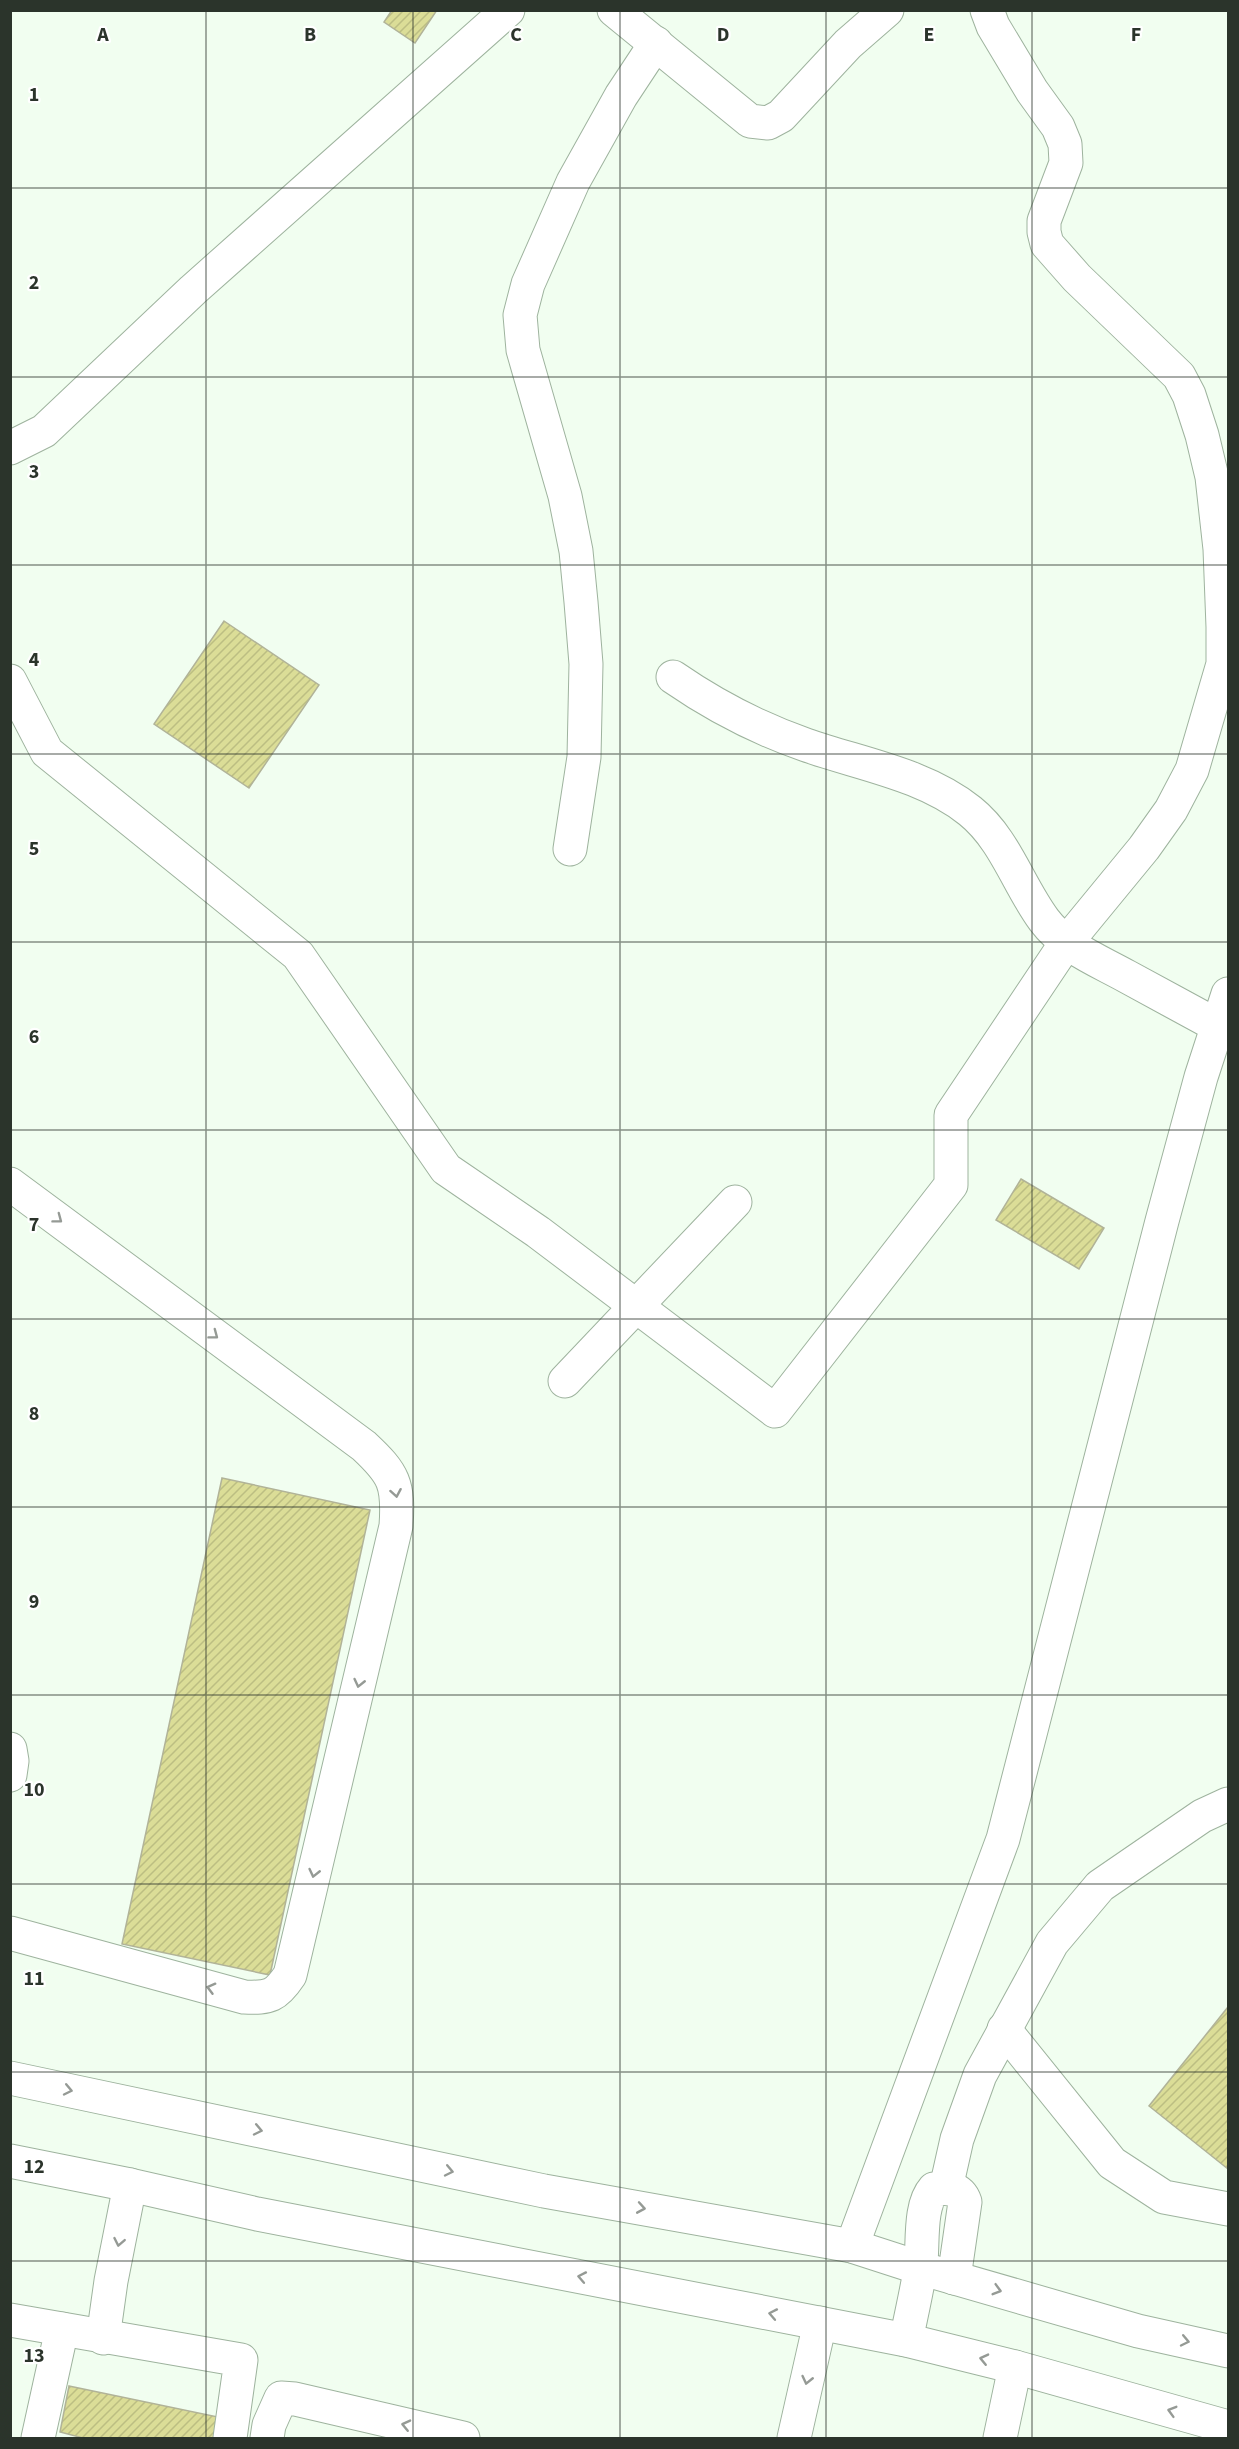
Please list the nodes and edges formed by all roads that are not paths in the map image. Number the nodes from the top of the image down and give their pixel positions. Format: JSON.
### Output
{"nodes":[{"id":1,"x":508,"y":10,"type":"edge"},
{"id":2,"x":614,"y":10,"type":"edge"},
{"id":3,"x":886,"y":10,"type":"edge"},
{"id":4,"x":987,"y":10,"type":"edge"},
{"id":5,"x":656,"y":43,"type":"junction"},
{"id":6,"x":10,"y":448,"type":"edge"},
{"id":7,"x":673,"y":677,"type":"dead end"},
{"id":8,"x":10,"y":681,"type":"edge"},
{"id":9,"x":570,"y":849,"type":"dead end"},
{"id":10,"x":1066,"y":943,"type":"junction"},
{"id":11,"x":1228,"y":994,"type":"edge"},
{"id":12,"x":1218,"y":1026,"type":"junction"},
{"id":13,"x":10,"y":1184,"type":"edge"},
{"id":14,"x":735,"y":1202,"type":"dead end"},
{"id":15,"x":636,"y":1308,"type":"junction"},
{"id":16,"x":565,"y":1381,"type":"dead end"},
{"id":17,"x":10,"y":1749,"type":"edge"},
{"id":18,"x":10,"y":1775,"type":"edge"},
{"id":19,"x":1228,"y":1804,"type":"edge"},
{"id":20,"x":10,"y":1933,"type":"edge"},
{"id":21,"x":1004,"y":2029,"type":"junction"},
{"id":22,"x":10,"y":2078,"type":"edge"},
{"id":23,"x":10,"y":2161,"type":"edge"},
{"id":24,"x":130,"y":2185,"type":"junction"},
{"id":25,"x":946,"y":2188,"type":"junction"},
{"id":26,"x":1228,"y":2209,"type":"edge"},
{"id":27,"x":852,"y":2246,"type":"junction"},
{"id":28,"x":920,"y":2268,"type":"junction"},
{"id":29,"x":954,"y":2278,"type":"junction"},
{"id":30,"x":10,"y":2320,"type":"edge"},
{"id":31,"x":820,"y":2323,"type":"junction"},
{"id":32,"x":63,"y":2329,"type":"junction"},
{"id":33,"x":103,"y":2338,"type":"junction"},
{"id":34,"x":906,"y":2340,"type":"junction"},
{"id":35,"x":1228,"y":2351,"type":"edge"},
{"id":36,"x":1016,"y":2367,"type":"junction"},
{"id":37,"x":1228,"y":2427,"type":"edge"},
{"id":38,"x":38,"y":2439,"type":"edge"},
{"id":39,"x":230,"y":2439,"type":"edge"},
{"id":40,"x":267,"y":2439,"type":"edge"},
{"id":41,"x":463,"y":2439,"type":"edge"},
{"id":42,"x":794,"y":2439,"type":"edge"},
{"id":43,"x":1000,"y":2439,"type":"edge"}],
"edges":[{"from":1,"to":6,"type":"street"},
{"from":2,"to":5,"type":"street"},
{"from":3,"to":5,"type":"street"},
{"from":4,"to":10,"type":"street"},
{"from":5,"to":9,"type":"street"},
{"from":7,"to":10,"type":"street"},
{"from":8,"to":15,"type":"street"},
{"from":10,"to":12,"type":"street"},
{"from":10,"to":15,"type":"street"},
{"from":11,"to":12,"type":"street"},
{"from":12,"to":27,"type":"street"},
{"from":13,"to":20,"type":"street","one_way":true},
{"from":14,"to":15,"type":"street"},
{"from":15,"to":16,"type":"street"},
{"from":17,"to":18,"type":"street"},
{"from":19,"to":21,"type":"street"},
{"from":21,"to":25,"type":"street"},
{"from":21,"to":26,"type":"street"},
{"from":22,"to":27,"type":"street","one_way":true},
{"from":23,"to":24,"type":"street"},
{"from":31,"to":24,"type":"street","one_way":true},
{"from":24,"to":33,"type":"street","one_way":true},
{"from":25,"to":28,"type":"street"},
{"from":25,"to":29,"type":"street"},
{"from":27,"to":28,"type":"street"},
{"from":28,"to":29,"type":"street"},
{"from":28,"to":34,"type":"street"},
{"from":29,"to":35,"type":"street","one_way":true},
{"from":30,"to":32,"type":"street"},
{"from":31,"to":34,"type":"street"},
{"from":31,"to":42,"type":"street","one_way":true},
{"from":32,"to":33,"type":"street"},
{"from":32,"to":38,"type":"street"},
{"from":33,"to":39,"type":"street"},
{"from":36,"to":34,"type":"street","one_way":true},
{"from":37,"to":36,"type":"street","one_way":true},
{"from":36,"to":43,"type":"street"},
{"from":41,"to":40,"type":"street","one_way":true}]}
